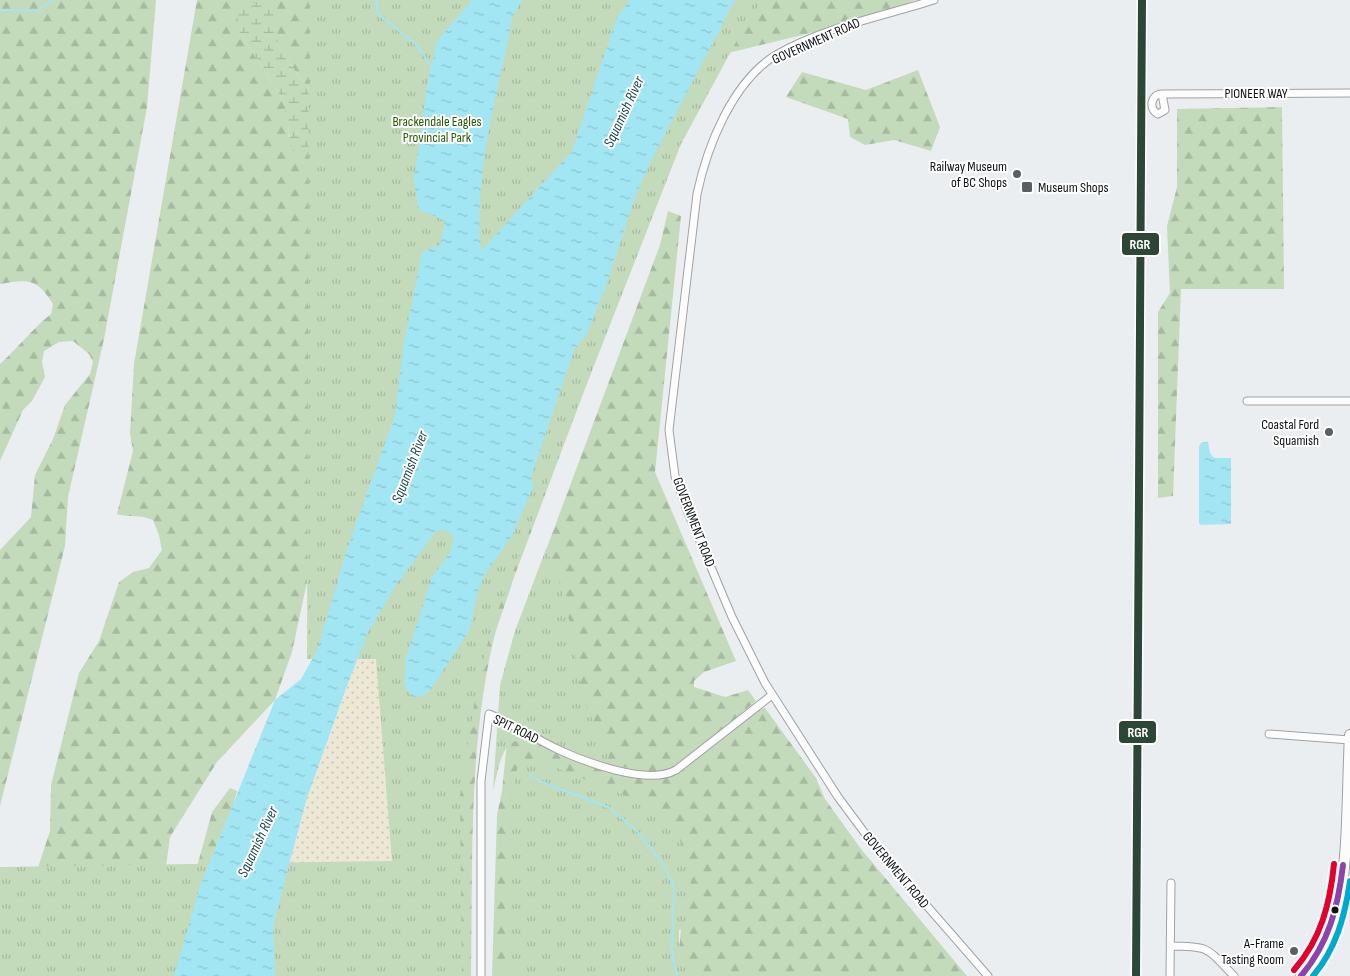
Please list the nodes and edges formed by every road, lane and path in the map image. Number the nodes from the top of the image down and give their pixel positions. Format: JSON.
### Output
{"nodes":[{"id":1,"x":934,"y":0,"type":"edge"},
{"id":2,"x":1350,"y":93,"type":"edge"},
{"id":3,"x":1162,"y":94,"type":"dead end"},
{"id":4,"x":1247,"y":401,"type":"dead end"},
{"id":5,"x":1350,"y":401,"type":"edge"},
{"id":6,"x":772,"y":695,"type":"junction"},
{"id":7,"x":1269,"y":734,"type":"dead end"},
{"id":8,"x":1350,"y":736,"type":"edge"},
{"id":9,"x":1350,"y":740,"type":"edge"},
{"id":10,"x":1347,"y":865,"type":"edge"},
{"id":11,"x":1171,"y":883,"type":"dead end"},
{"id":12,"x":1171,"y":946,"type":"junction"},
{"id":13,"x":481,"y":976,"type":"edge"},
{"id":14,"x":988,"y":976,"type":"edge"},
{"id":15,"x":1170,"y":976,"type":"edge"},
{"id":16,"x":1234,"y":976,"type":"edge"},
{"id":17,"x":1301,"y":976,"type":"edge"}],
"edges":[{"from":1,"to":6,"type":"street","name":"GOVERNMENT ROAD"},
{"from":2,"to":3,"type":"street","name":"PIONEER WAY"},
{"from":4,"to":5,"type":"street"},
{"from":6,"to":13,"type":"street","name":"SPIT ROAD"},
{"from":6,"to":14,"type":"street","name":"GOVERNMENT ROAD"},
{"from":7,"to":9,"type":"street"},
{"from":8,"to":9,"type":"street"},
{"from":9,"to":10,"type":"street"},
{"from":10,"to":17,"type":"street"},
{"from":11,"to":12,"type":"street"},
{"from":12,"to":15,"type":"street"},
{"from":12,"to":16,"type":"street"}]}
